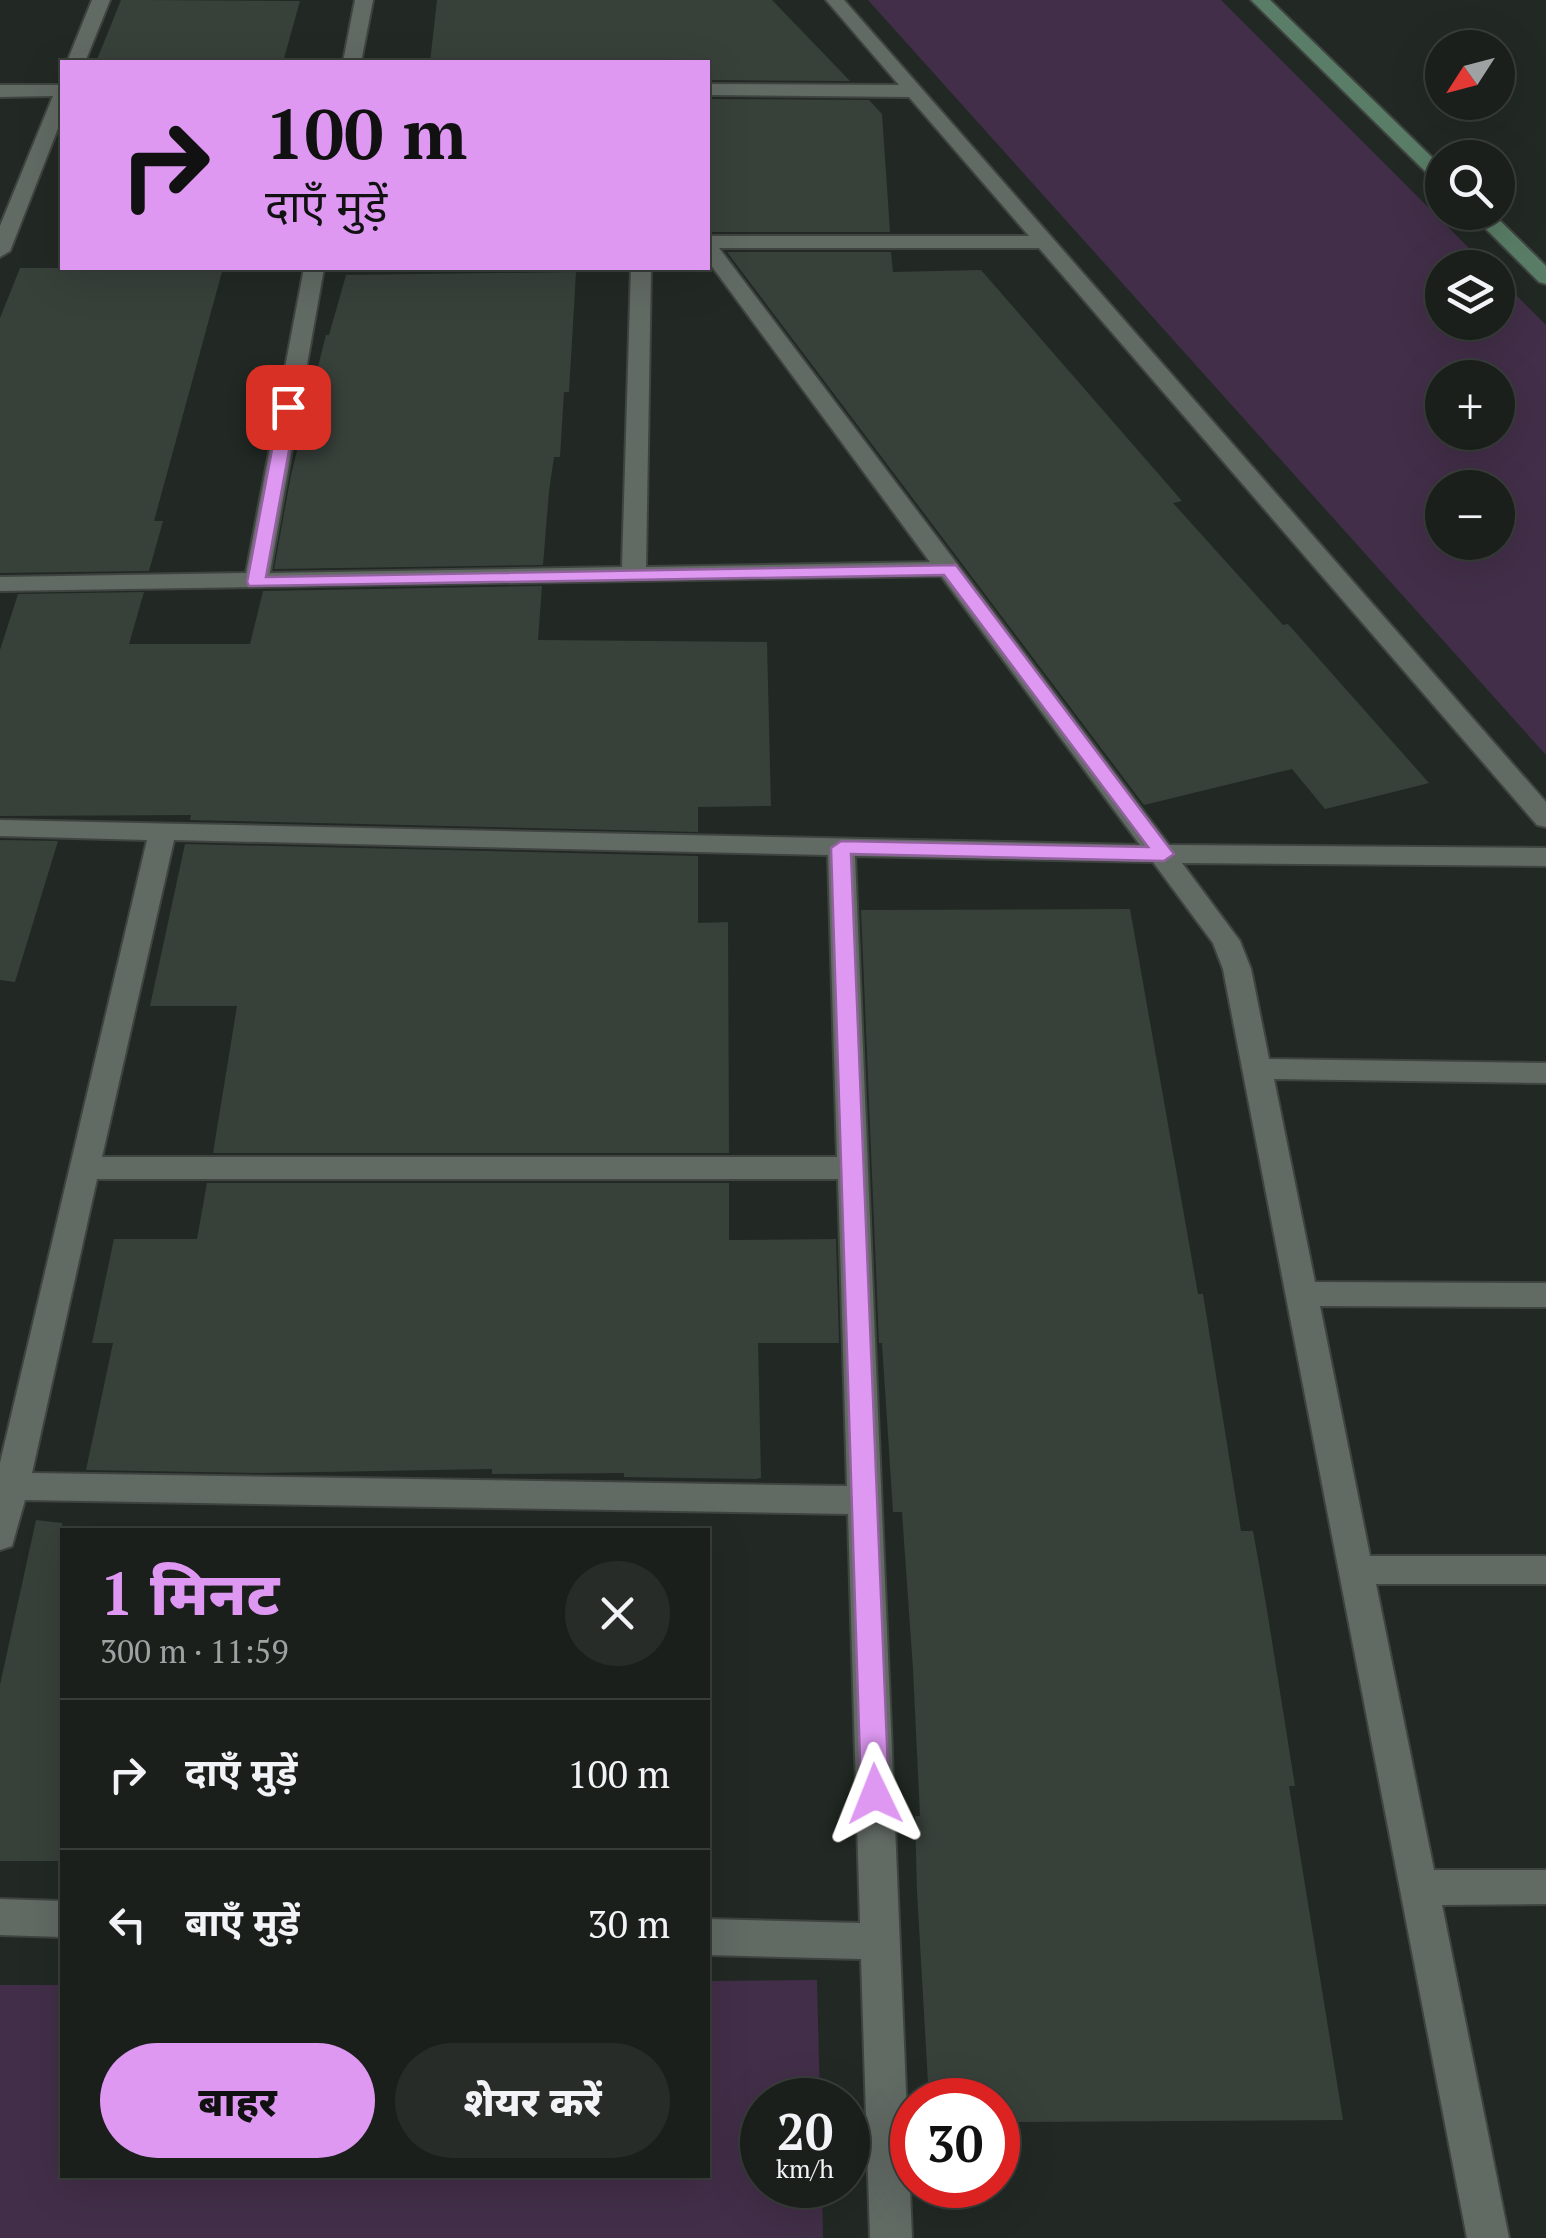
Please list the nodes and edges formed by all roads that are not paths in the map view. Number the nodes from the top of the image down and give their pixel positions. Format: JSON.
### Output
{"nodes":[{"id":1,"x":101,"y":0,"type":"edge"},
{"id":2,"x":364,"y":0,"type":"edge"},
{"id":3,"x":835,"y":0,"type":"edge"},
{"id":4,"x":1260,"y":0,"type":"edge"},
{"id":5,"x":77,"y":60,"type":"edge"},
{"id":6,"x":352,"y":60,"type":"edge"},
{"id":7,"x":710,"y":90,"type":"edge"},
{"id":8,"x":0,"y":91,"type":"edge"},
{"id":9,"x":914,"y":91,"type":"junction"},
{"id":10,"x":60,"y":93,"type":"edge"},
{"id":11,"x":60,"y":98,"type":"edge"},
{"id":12,"x":1425,"y":160,"type":"edge"},
{"id":13,"x":1497,"y":230,"type":"edge"},
{"id":14,"x":1044,"y":242,"type":"junction"},
{"id":15,"x":710,"y":246,"type":"edge"},
{"id":16,"x":710,"y":249,"type":"edge"},
{"id":17,"x":0,"y":251,"type":"edge"},
{"id":18,"x":314,"y":270,"type":"edge"},
{"id":19,"x":641,"y":270,"type":"edge"},
{"id":20,"x":1546,"y":278,"type":"edge"},
{"id":21,"x":950,"y":569,"type":"junction"},
{"id":22,"x":634,"y":575,"type":"junction"},
{"id":23,"x":256,"y":582,"type":"junction"},
{"id":24,"x":0,"y":584,"type":"edge"},
{"id":25,"x":1546,"y":818,"type":"edge"},
{"id":26,"x":0,"y":828,"type":"edge"},
{"id":27,"x":162,"y":832,"type":"junction"},
{"id":28,"x":841,"y":848,"type":"junction"},
{"id":29,"x":1164,"y":854,"type":"junction"},
{"id":30,"x":1546,"y":857,"type":"edge"},
{"id":31,"x":1257,"y":1069,"type":"junction"},
{"id":32,"x":1546,"y":1073,"type":"edge"},
{"id":33,"x":84,"y":1168,"type":"junction"},
{"id":34,"x":853,"y":1168,"type":"junction"},
{"id":35,"x":1301,"y":1294,"type":"junction"},
{"id":36,"x":1546,"y":1295,"type":"edge"},
{"id":37,"x":12,"y":1486,"type":"junction"},
{"id":38,"x":865,"y":1500,"type":"junction"},
{"id":39,"x":0,"y":1536,"type":"edge"},
{"id":40,"x":1356,"y":1570,"type":"junction"},
{"id":41,"x":1546,"y":1570,"type":"edge"},
{"id":42,"x":1546,"y":1887,"type":"edge"},
{"id":43,"x":1419,"y":1888,"type":"junction"},
{"id":44,"x":0,"y":1917,"type":"edge"},
{"id":45,"x":60,"y":1919,"type":"edge"},
{"id":46,"x":710,"y":1937,"type":"edge"},
{"id":47,"x":880,"y":1942,"type":"junction"},
{"id":48,"x":891,"y":2238,"type":"edge"},
{"id":49,"x":1488,"y":2238,"type":"edge"}],
"edges":[{"from":1,"to":5,"type":"street"},
{"from":2,"to":6,"type":"street"},
{"from":3,"to":9,"type":"street"},
{"from":4,"to":12,"type":"street"},
{"from":7,"to":9,"type":"street"},
{"from":8,"to":10,"type":"street"},
{"from":9,"to":14,"type":"street"},
{"from":11,"to":17,"type":"street"},
{"from":13,"to":20,"type":"street"},
{"from":14,"to":15,"type":"street"},
{"from":14,"to":25,"type":"street"},
{"from":16,"to":21,"type":"street"},
{"from":18,"to":23,"type":"street"},
{"from":19,"to":22,"type":"street"},
{"from":21,"to":22,"type":"street"},
{"from":21,"to":29,"type":"street"},
{"from":22,"to":23,"type":"street"},
{"from":23,"to":24,"type":"street"},
{"from":26,"to":27,"type":"street"},
{"from":27,"to":28,"type":"street"},
{"from":27,"to":33,"type":"street"},
{"from":28,"to":29,"type":"street"},
{"from":28,"to":34,"type":"street"},
{"from":29,"to":30,"type":"street"},
{"from":29,"to":31,"type":"street"},
{"from":31,"to":32,"type":"street"},
{"from":31,"to":35,"type":"street"},
{"from":33,"to":34,"type":"street"},
{"from":33,"to":37,"type":"street"},
{"from":34,"to":38,"type":"street"},
{"from":35,"to":36,"type":"street"},
{"from":35,"to":40,"type":"street"},
{"from":37,"to":38,"type":"street"},
{"from":37,"to":39,"type":"street"},
{"from":38,"to":47,"type":"street"},
{"from":40,"to":41,"type":"street"},
{"from":40,"to":43,"type":"street"},
{"from":42,"to":43,"type":"street"},
{"from":43,"to":49,"type":"street"},
{"from":44,"to":45,"type":"street"},
{"from":46,"to":47,"type":"street"},
{"from":47,"to":48,"type":"street"}]}
